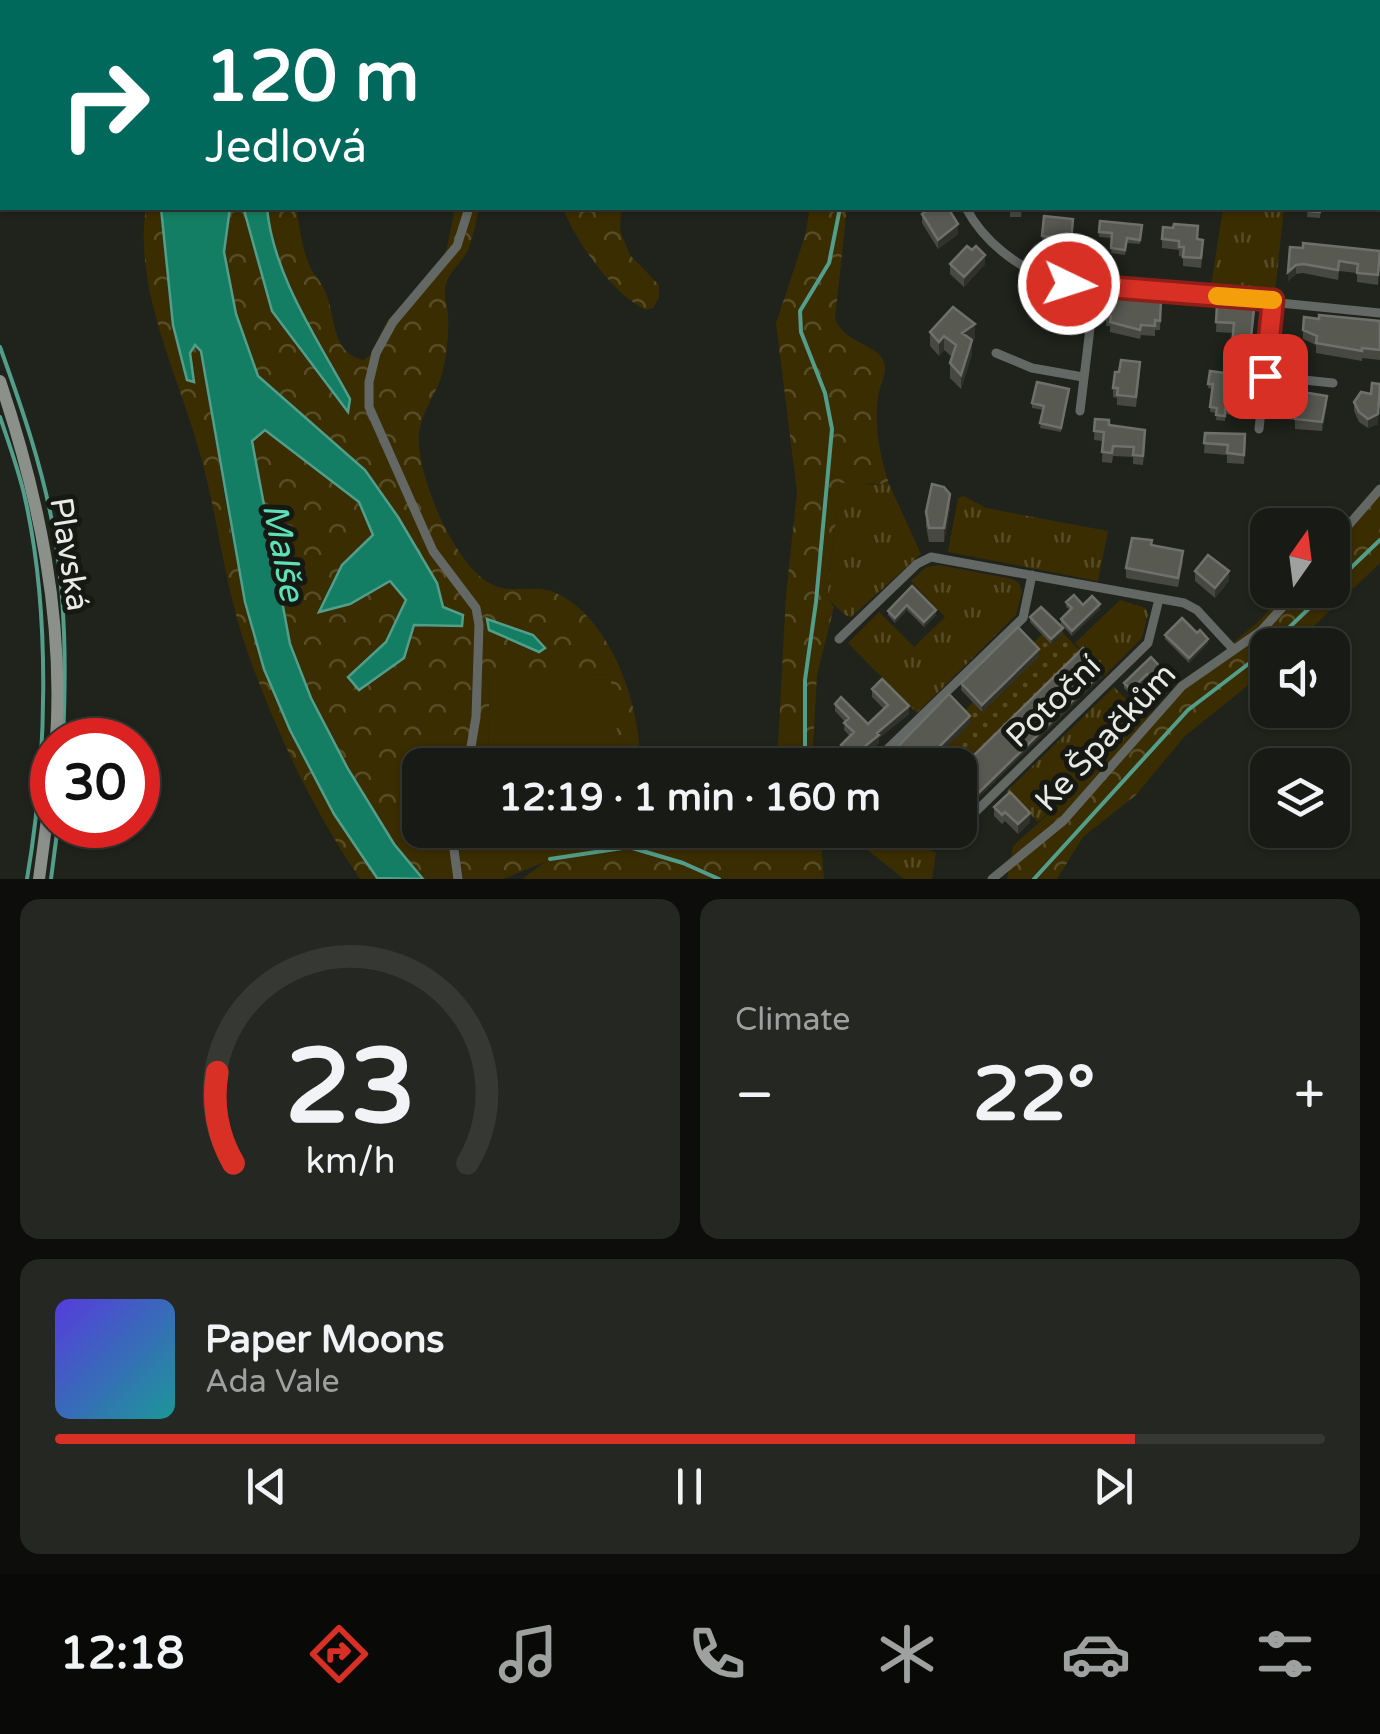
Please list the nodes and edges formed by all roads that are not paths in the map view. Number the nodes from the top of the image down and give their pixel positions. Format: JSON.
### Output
{"nodes":[{"id":1,"x":468,"y":210,"type":"edge"},
{"id":2,"x":967,"y":210,"type":"edge"},
{"id":3,"x":1095,"y":286,"type":"junction"},
{"id":4,"x":1273,"y":300,"type":"junction"},
{"id":5,"x":1380,"y":313,"type":"edge"},
{"id":6,"x":996,"y":353,"type":"dead end"},
{"id":7,"x":1265,"y":376,"type":"junction"},
{"id":8,"x":1084,"y":377,"type":"junction"},
{"id":9,"x":0,"y":380,"type":"edge"},
{"id":10,"x":1334,"y":383,"type":"dead end"},
{"id":11,"x":1080,"y":412,"type":"dead end"},
{"id":12,"x":1259,"y":430,"type":"dead end"},
{"id":13,"x":1380,"y":489,"type":"edge"},
{"id":14,"x":1350,"y":523,"type":"edge"},
{"id":15,"x":1032,"y":575,"type":"junction"},
{"id":16,"x":1159,"y":598,"type":"junction"},
{"id":17,"x":1283,"y":608,"type":"edge"},
{"id":18,"x":839,"y":638,"type":"dead end"},
{"id":19,"x":1234,"y":650,"type":"junction"},
{"id":20,"x":56,"y":718,"type":"edge"},
{"id":21,"x":471,"y":748,"type":"edge"},
{"id":22,"x":889,"y":748,"type":"edge"},
{"id":23,"x":977,"y":810,"type":"edge"},
{"id":24,"x":43,"y":848,"type":"edge"},
{"id":25,"x":454,"y":848,"type":"edge"},
{"id":26,"x":39,"y":879,"type":"edge"},
{"id":27,"x":458,"y":879,"type":"edge"},
{"id":28,"x":992,"y":879,"type":"edge"}],
"edges":[{"from":1,"to":21,"type":"street"},
{"from":2,"to":3,"type":"street"},
{"from":3,"to":4,"type":"street"},
{"from":3,"to":8,"type":"street"},
{"from":4,"to":5,"type":"street"},
{"from":4,"to":7,"type":"street"},
{"from":6,"to":8,"type":"street"},
{"from":7,"to":10,"type":"street"},
{"from":7,"to":12,"type":"street"},
{"from":8,"to":11,"type":"street"},
{"from":9,"to":20,"type":"street","name":"Plavská"},
{"from":13,"to":14,"type":"street"},
{"from":15,"to":16,"type":"street"},
{"from":15,"to":18,"type":"street"},
{"from":15,"to":22,"type":"street"},
{"from":16,"to":19,"type":"street"},
{"from":16,"to":23,"type":"street","name":"Potoční"},
{"from":17,"to":19,"type":"street","name":"Ke Špačkům"},
{"from":19,"to":28,"type":"street","name":"Ke Špačkům"},
{"from":24,"to":26,"type":"street"},
{"from":25,"to":27,"type":"street"}]}
